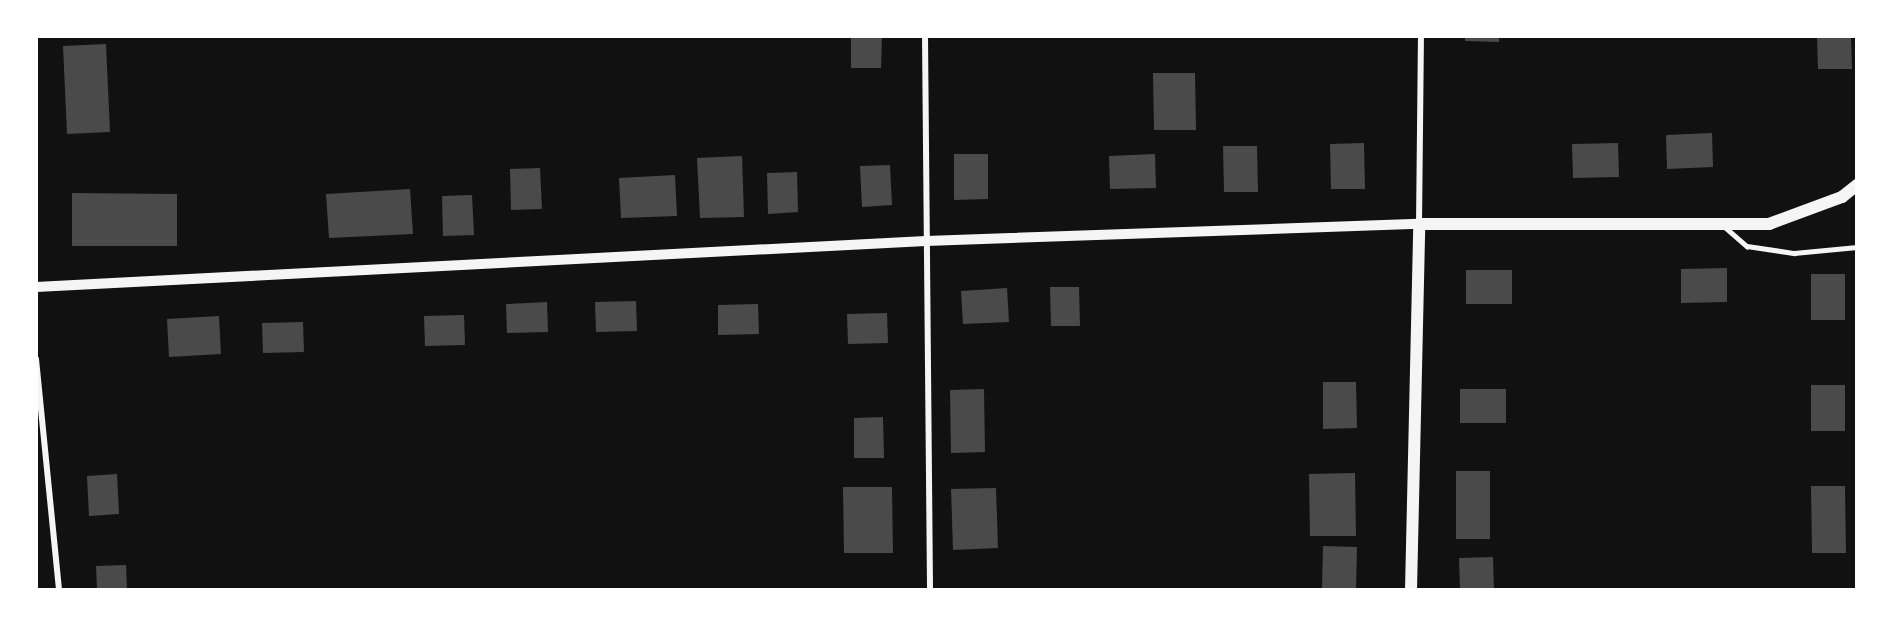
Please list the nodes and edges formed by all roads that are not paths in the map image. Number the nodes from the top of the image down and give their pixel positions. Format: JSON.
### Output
{"nodes":[{"id":1,"x":925,"y":36,"type":"edge"},
{"id":2,"x":1421,"y":36,"type":"edge"},
{"id":3,"x":1857,"y":185,"type":"edge"},
{"id":4,"x":1419,"y":224,"type":"junction"},
{"id":5,"x":1722,"y":224,"type":"junction"},
{"id":6,"x":926,"y":241,"type":"junction"},
{"id":7,"x":1857,"y":247,"type":"edge"},
{"id":8,"x":36,"y":287,"type":"edge"},
{"id":9,"x":36,"y":359,"type":"edge"},
{"id":10,"x":59,"y":590,"type":"edge"},
{"id":11,"x":930,"y":590,"type":"edge"},
{"id":12,"x":1411,"y":590,"type":"edge"}],
"edges":[{"from":1,"to":6,"type":"street"},
{"from":2,"to":4,"type":"street"},
{"from":3,"to":5,"type":"main road"},
{"from":4,"to":5,"type":"main road"},
{"from":4,"to":6,"type":"street"},
{"from":4,"to":12,"type":"main road"},
{"from":5,"to":7,"type":"lane"},
{"from":6,"to":8,"type":"street"},
{"from":6,"to":11,"type":"street"},
{"from":9,"to":10,"type":"street"}]}
